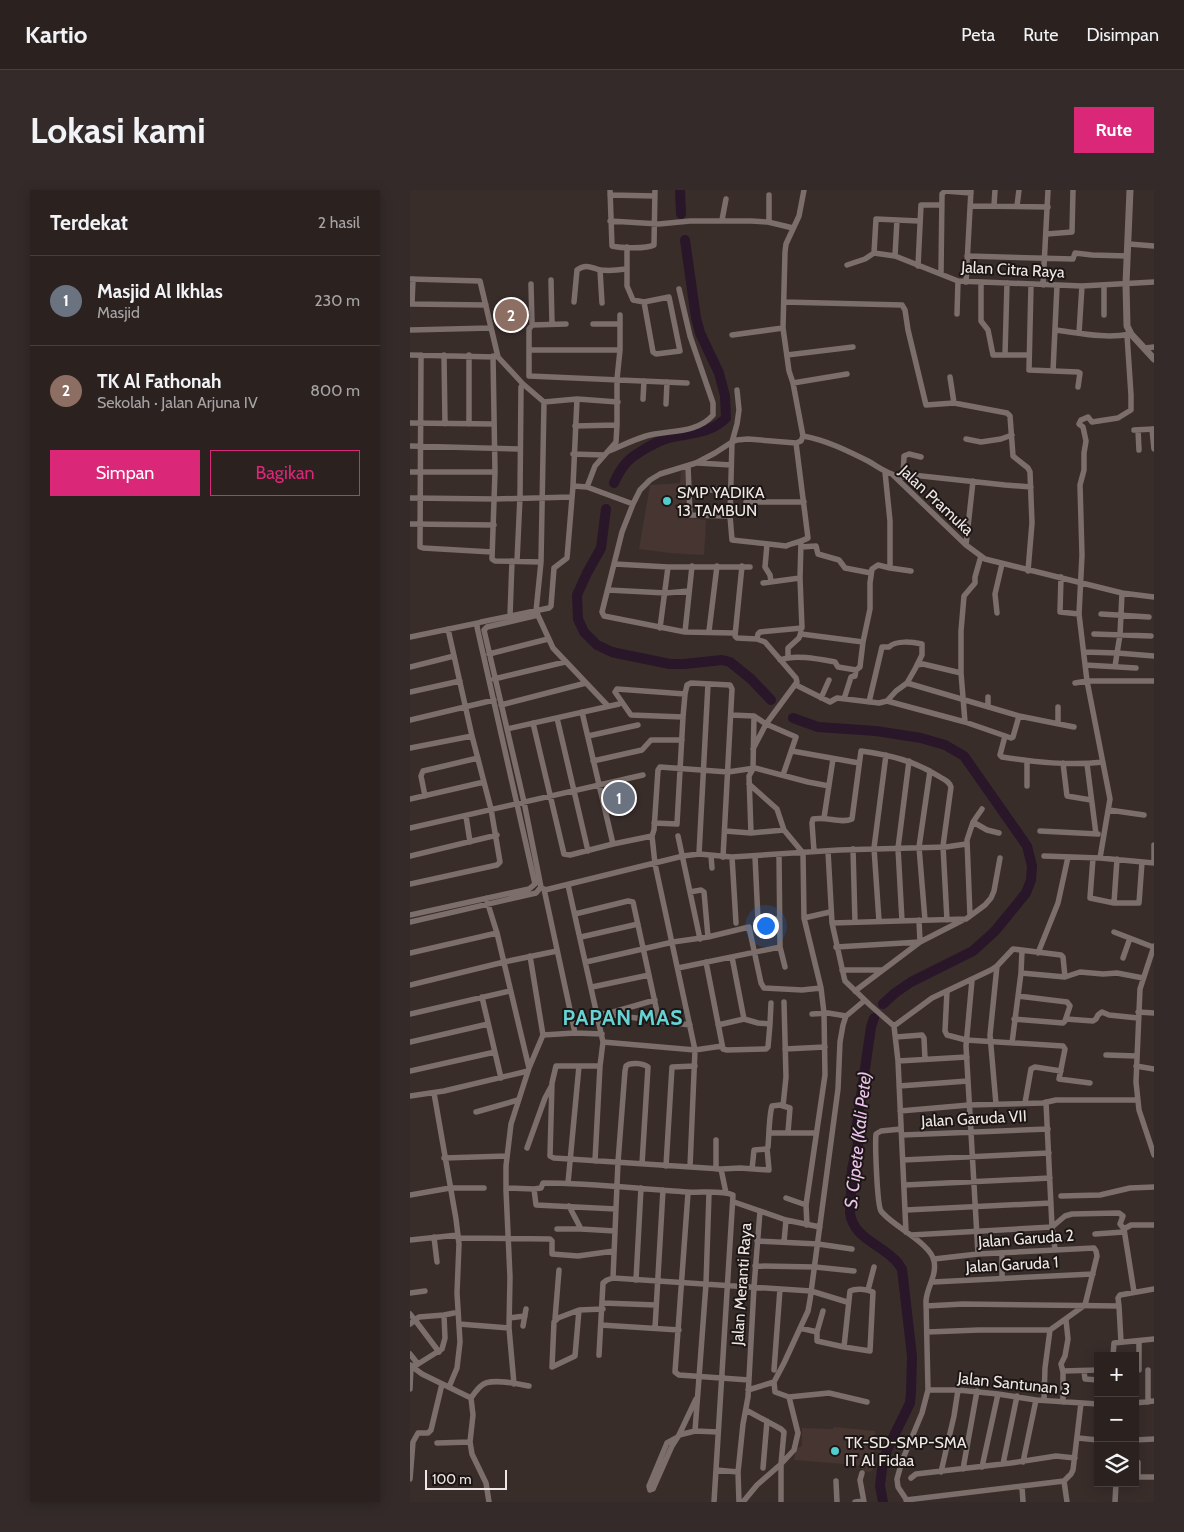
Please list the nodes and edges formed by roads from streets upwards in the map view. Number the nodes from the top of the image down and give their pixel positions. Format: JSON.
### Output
{"nodes":[{"id":1,"x":804,"y":190,"type":"edge"},
{"id":2,"x":995,"y":190,"type":"edge"},
{"id":3,"x":1019,"y":190,"type":"edge"},
{"id":4,"x":1048,"y":190,"type":"edge"},
{"id":5,"x":1073,"y":190,"type":"edge"},
{"id":6,"x":1130,"y":190,"type":"edge"},
{"id":7,"x":971,"y":191,"type":"edge"},
{"id":8,"x":610,"y":192,"type":"edge"},
{"id":9,"x":655,"y":193,"type":"edge"},
{"id":10,"x":769,"y":195,"type":"dead end"},
{"id":11,"x":726,"y":200,"type":"dead end"},
{"id":12,"x":942,"y":205,"type":"junction"},
{"id":13,"x":970,"y":206,"type":"junction"},
{"id":14,"x":994,"y":206,"type":"junction"},
{"id":15,"x":1017,"y":206,"type":"junction"},
{"id":16,"x":1048,"y":207,"type":"junction"},
{"id":17,"x":722,"y":220,"type":"junction"},
{"id":18,"x":896,"y":220,"type":"junction"},
{"id":19,"x":610,"y":221,"type":"junction"},
{"id":20,"x":770,"y":222,"type":"junction"},
{"id":21,"x":920,"y":222,"type":"junction"},
{"id":22,"x":654,"y":224,"type":"junction"},
{"id":23,"x":794,"y":228,"type":"junction"},
{"id":24,"x":1047,"y":234,"type":"junction"},
{"id":25,"x":1129,"y":244,"type":"junction"},
{"id":26,"x":1154,"y":246,"type":"edge"},
{"id":27,"x":627,"y":247,"type":"junction"},
{"id":28,"x":874,"y":253,"type":"junction"},
{"id":29,"x":895,"y":256,"type":"junction"},
{"id":30,"x":968,"y":256,"type":"junction"},
{"id":31,"x":1127,"y":256,"type":"junction"},
{"id":32,"x":1045,"y":258,"type":"junction"},
{"id":33,"x":847,"y":265,"type":"dead end"},
{"id":34,"x":918,"y":266,"type":"junction"},
{"id":35,"x":626,"y":269,"type":"junction"},
{"id":36,"x":600,"y":270,"type":"junction"},
{"id":37,"x":940,"y":274,"type":"junction"},
{"id":38,"x":411,"y":279,"type":"edge"},
{"id":39,"x":551,"y":280,"type":"dead end"},
{"id":40,"x":958,"y":281,"type":"junction"},
{"id":41,"x":966,"y":282,"type":"junction"},
{"id":42,"x":1154,"y":282,"type":"edge"},
{"id":43,"x":981,"y":283,"type":"junction"},
{"id":44,"x":1007,"y":283,"type":"junction"},
{"id":45,"x":531,"y":284,"type":"dead end"},
{"id":46,"x":1030,"y":284,"type":"junction"},
{"id":47,"x":1126,"y":284,"type":"junction"},
{"id":48,"x":1043,"y":285,"type":"junction"},
{"id":49,"x":1104,"y":285,"type":"junction"},
{"id":50,"x":1057,"y":286,"type":"junction"},
{"id":51,"x":1082,"y":286,"type":"junction"},
{"id":52,"x":679,"y":289,"type":"dead end"},
{"id":53,"x":574,"y":302,"type":"dead end"},
{"id":54,"x":644,"y":302,"type":"junction"},
{"id":55,"x":784,"y":302,"type":"junction"},
{"id":56,"x":411,"y":304,"type":"edge"},
{"id":57,"x":602,"y":304,"type":"dead end"},
{"id":58,"x":486,"y":305,"type":"junction"},
{"id":59,"x":958,"y":314,"type":"dead end"},
{"id":60,"x":620,"y":315,"type":"dead end"},
{"id":61,"x":1104,"y":315,"type":"dead end"},
{"id":62,"x":552,"y":324,"type":"junction"},
{"id":63,"x":566,"y":324,"type":"dead end"},
{"id":64,"x":594,"y":324,"type":"dead end"},
{"id":65,"x":620,"y":324,"type":"junction"},
{"id":66,"x":532,"y":325,"type":"junction"},
{"id":67,"x":491,"y":328,"type":"junction"},
{"id":68,"x":783,"y":328,"type":"junction"},
{"id":69,"x":410,"y":330,"type":"edge"},
{"id":70,"x":1055,"y":330,"type":"junction"},
{"id":71,"x":1079,"y":333,"type":"junction"},
{"id":72,"x":1129,"y":334,"type":"junction"},
{"id":73,"x":732,"y":335,"type":"dead end"},
{"id":74,"x":853,"y":347,"type":"dead end"},
{"id":75,"x":1154,"y":347,"type":"edge"},
{"id":76,"x":1145,"y":348,"type":"junction"},
{"id":77,"x":529,"y":350,"type":"junction"},
{"id":78,"x":620,"y":350,"type":"junction"},
{"id":79,"x":410,"y":355,"type":"edge"},
{"id":80,"x":421,"y":355,"type":"junction"},
{"id":81,"x":444,"y":355,"type":"junction"},
{"id":82,"x":469,"y":355,"type":"junction"},
{"id":83,"x":787,"y":355,"type":"junction"},
{"id":84,"x":1005,"y":355,"type":"junction"},
{"id":85,"x":1029,"y":355,"type":"junction"},
{"id":86,"x":495,"y":356,"type":"junction"},
{"id":87,"x":1154,"y":359,"type":"edge"},
{"id":88,"x":1053,"y":371,"type":"junction"},
{"id":89,"x":847,"y":374,"type":"dead end"},
{"id":90,"x":950,"y":377,"type":"dead end"},
{"id":91,"x":617,"y":379,"type":"junction"},
{"id":92,"x":644,"y":381,"type":"junction"},
{"id":93,"x":667,"y":382,"type":"junction"},
{"id":94,"x":687,"y":383,"type":"dead end"},
{"id":95,"x":793,"y":383,"type":"junction"},
{"id":96,"x":523,"y":384,"type":"junction"},
{"id":97,"x":1078,"y":387,"type":"dead end"},
{"id":98,"x":737,"y":390,"type":"dead end"},
{"id":99,"x":577,"y":399,"type":"junction"},
{"id":100,"x":643,"y":400,"type":"dead end"},
{"id":101,"x":544,"y":402,"type":"junction"},
{"id":102,"x":618,"y":402,"type":"junction"},
{"id":103,"x":954,"y":403,"type":"junction"},
{"id":104,"x":666,"y":404,"type":"dead end"},
{"id":105,"x":410,"y":423,"type":"edge"},
{"id":106,"x":420,"y":423,"type":"junction"},
{"id":107,"x":445,"y":424,"type":"junction"},
{"id":108,"x":469,"y":424,"type":"junction"},
{"id":109,"x":494,"y":424,"type":"junction"},
{"id":110,"x":618,"y":425,"type":"junction"},
{"id":111,"x":575,"y":426,"type":"junction"},
{"id":112,"x":1153,"y":429,"type":"edge"},
{"id":113,"x":1012,"y":435,"type":"junction"},
{"id":114,"x":803,"y":436,"type":"junction"},
{"id":115,"x":966,"y":439,"type":"dead end"},
{"id":116,"x":732,"y":442,"type":"junction"},
{"id":117,"x":796,"y":443,"type":"junction"},
{"id":118,"x":410,"y":446,"type":"edge"},
{"id":119,"x":420,"y":446,"type":"junction"},
{"id":120,"x":495,"y":448,"type":"junction"},
{"id":121,"x":520,"y":449,"type":"junction"},
{"id":122,"x":1154,"y":449,"type":"edge"},
{"id":123,"x":1139,"y":450,"type":"dead end"},
{"id":124,"x":607,"y":453,"type":"junction"},
{"id":125,"x":573,"y":454,"type":"junction"},
{"id":126,"x":921,"y":457,"type":"dead end"},
{"id":127,"x":696,"y":463,"type":"junction"},
{"id":128,"x":731,"y":465,"type":"junction"},
{"id":129,"x":688,"y":466,"type":"junction"},
{"id":130,"x":410,"y":472,"type":"edge"},
{"id":131,"x":420,"y":472,"type":"junction"},
{"id":132,"x":495,"y":472,"type":"junction"},
{"id":133,"x":885,"y":472,"type":"junction"},
{"id":134,"x":903,"y":474,"type":"junction"},
{"id":135,"x":973,"y":481,"type":"junction"},
{"id":136,"x":902,"y":484,"type":"junction"},
{"id":137,"x":572,"y":486,"type":"junction"},
{"id":138,"x":586,"y":487,"type":"junction"},
{"id":139,"x":1031,"y":487,"type":"junction"},
{"id":140,"x":732,"y":489,"type":"junction"},
{"id":141,"x":690,"y":491,"type":"junction"},
{"id":142,"x":520,"y":497,"type":"junction"},
{"id":143,"x":543,"y":497,"type":"junction"},
{"id":144,"x":572,"y":497,"type":"junction"},
{"id":145,"x":410,"y":498,"type":"edge"},
{"id":146,"x":420,"y":498,"type":"junction"},
{"id":147,"x":495,"y":498,"type":"junction"},
{"id":148,"x":746,"y":502,"type":"dead end"},
{"id":149,"x":804,"y":502,"type":"junction"},
{"id":150,"x":633,"y":504,"type":"junction"},
{"id":151,"x":730,"y":516,"type":"junction"},
{"id":152,"x":410,"y":524,"type":"edge"},
{"id":153,"x":420,"y":524,"type":"junction"},
{"id":154,"x":494,"y":524,"type":"junction"},
{"id":155,"x":767,"y":544,"type":"junction"},
{"id":156,"x":801,"y":544,"type":"junction"},
{"id":157,"x":966,"y":545,"type":"junction"},
{"id":158,"x":492,"y":552,"type":"junction"},
{"id":159,"x":981,"y":556,"type":"junction"},
{"id":160,"x":515,"y":561,"type":"junction"},
{"id":161,"x":541,"y":562,"type":"junction"},
{"id":162,"x":615,"y":564,"type":"junction"},
{"id":163,"x":1002,"y":564,"type":"junction"},
{"id":164,"x":692,"y":566,"type":"junction"},
{"id":165,"x":718,"y":566,"type":"junction"},
{"id":166,"x":742,"y":566,"type":"junction"},
{"id":167,"x":668,"y":567,"type":"junction"},
{"id":168,"x":750,"y":567,"type":"dead end"},
{"id":169,"x":890,"y":568,"type":"junction"},
{"id":170,"x":1028,"y":570,"type":"junction"},
{"id":171,"x":911,"y":571,"type":"dead end"},
{"id":172,"x":871,"y":573,"type":"junction"},
{"id":173,"x":1061,"y":577,"type":"junction"},
{"id":174,"x":800,"y":578,"type":"junction"},
{"id":175,"x":1080,"y":581,"type":"junction"},
{"id":176,"x":771,"y":582,"type":"junction"},
{"id":177,"x":763,"y":583,"type":"dead end"},
{"id":178,"x":608,"y":590,"type":"junction"},
{"id":179,"x":690,"y":591,"type":"junction"},
{"id":180,"x":666,"y":593,"type":"junction"},
{"id":181,"x":1122,"y":593,"type":"junction"},
{"id":182,"x":1154,"y":596,"type":"edge"},
{"id":183,"x":537,"y":613,"type":"junction"},
{"id":184,"x":997,"y":613,"type":"dead end"},
{"id":185,"x":1079,"y":614,"type":"junction"},
{"id":186,"x":1101,"y":614,"type":"dead end"},
{"id":187,"x":510,"y":616,"type":"junction"},
{"id":188,"x":1120,"y":616,"type":"junction"},
{"id":189,"x":1149,"y":617,"type":"dead end"},
{"id":190,"x":478,"y":623,"type":"junction"},
{"id":191,"x":660,"y":628,"type":"junction"},
{"id":192,"x":448,"y":629,"type":"junction"},
{"id":193,"x":709,"y":631,"type":"junction"},
{"id":194,"x":801,"y":631,"type":"junction"},
{"id":195,"x":686,"y":632,"type":"junction"},
{"id":196,"x":734,"y":633,"type":"junction"},
{"id":197,"x":1094,"y":634,"type":"dead end"},
{"id":198,"x":1120,"y":635,"type":"junction"},
{"id":199,"x":1151,"y":636,"type":"dead end"},
{"id":200,"x":410,"y":638,"type":"edge"},
{"id":201,"x":548,"y":639,"type":"junction"},
{"id":202,"x":757,"y":639,"type":"junction"},
{"id":203,"x":863,"y":642,"type":"junction"},
{"id":204,"x":1084,"y":652,"type":"junction"},
{"id":205,"x":1117,"y":653,"type":"junction"},
{"id":206,"x":489,"y":654,"type":"junction"},
{"id":207,"x":454,"y":656,"type":"junction"},
{"id":208,"x":1154,"y":656,"type":"edge"},
{"id":209,"x":788,"y":657,"type":"junction"},
{"id":210,"x":780,"y":660,"type":"junction"},
{"id":211,"x":565,"y":662,"type":"junction"},
{"id":212,"x":918,"y":665,"type":"junction"},
{"id":213,"x":1085,"y":665,"type":"junction"},
{"id":214,"x":410,"y":667,"type":"edge"},
{"id":215,"x":1115,"y":667,"type":"junction"},
{"id":216,"x":1136,"y":668,"type":"dead end"},
{"id":217,"x":856,"y":670,"type":"junction"},
{"id":218,"x":961,"y":673,"type":"junction"},
{"id":219,"x":494,"y":679,"type":"junction"},
{"id":220,"x":829,"y":680,"type":"dead end"},
{"id":221,"x":460,"y":681,"type":"junction"},
{"id":222,"x":1087,"y":681,"type":"junction"},
{"id":223,"x":1154,"y":681,"type":"edge"},
{"id":224,"x":586,"y":683,"type":"junction"},
{"id":225,"x":907,"y":683,"type":"junction"},
{"id":226,"x":1075,"y":683,"type":"dead end"},
{"id":227,"x":708,"y":684,"type":"junction"},
{"id":228,"x":796,"y":685,"type":"junction"},
{"id":229,"x":410,"y":692,"type":"edge"},
{"id":230,"x":684,"y":694,"type":"junction"},
{"id":231,"x":821,"y":698,"type":"junction"},
{"id":232,"x":963,"y":698,"type":"junction"},
{"id":233,"x":988,"y":698,"type":"dead end"},
{"id":234,"x":844,"y":699,"type":"junction"},
{"id":235,"x":494,"y":700,"type":"junction"},
{"id":236,"x":887,"y":701,"type":"junction"},
{"id":237,"x":869,"y":702,"type":"junction"},
{"id":238,"x":619,"y":704,"type":"dead end"},
{"id":239,"x":501,"y":705,"type":"junction"},
{"id":240,"x":608,"y":706,"type":"junction"},
{"id":241,"x":466,"y":707,"type":"junction"},
{"id":242,"x":988,"y":707,"type":"junction"},
{"id":243,"x":1058,"y":707,"type":"dead end"},
{"id":244,"x":582,"y":712,"type":"junction"},
{"id":245,"x":731,"y":715,"type":"junction"},
{"id":246,"x":754,"y":716,"type":"junction"},
{"id":247,"x":1019,"y":716,"type":"junction"},
{"id":248,"x":683,"y":717,"type":"junction"},
{"id":249,"x":557,"y":718,"type":"junction"},
{"id":250,"x":410,"y":720,"type":"edge"},
{"id":251,"x":965,"y":722,"type":"junction"},
{"id":252,"x":534,"y":723,"type":"junction"},
{"id":253,"x":1058,"y":723,"type":"junction"},
{"id":254,"x":766,"y":724,"type":"junction"},
{"id":255,"x":638,"y":726,"type":"dead end"},
{"id":256,"x":1074,"y":727,"type":"dead end"},
{"id":257,"x":507,"y":729,"type":"junction"},
{"id":258,"x":472,"y":736,"type":"junction"},
{"id":259,"x":588,"y":736,"type":"junction"},
{"id":260,"x":1005,"y":736,"type":"junction"},
{"id":261,"x":682,"y":740,"type":"junction"},
{"id":262,"x":410,"y":748,"type":"edge"},
{"id":263,"x":752,"y":749,"type":"junction"},
{"id":264,"x":792,"y":751,"type":"junction"},
{"id":265,"x":886,"y":755,"type":"junction"},
{"id":266,"x":478,"y":758,"type":"junction"},
{"id":267,"x":833,"y":759,"type":"junction"},
{"id":268,"x":593,"y":761,"type":"junction"},
{"id":269,"x":909,"y":761,"type":"junction"},
{"id":270,"x":1028,"y":761,"type":"junction"},
{"id":271,"x":1103,"y":762,"type":"junction"},
{"id":272,"x":860,"y":763,"type":"junction"},
{"id":273,"x":1063,"y":764,"type":"junction"},
{"id":274,"x":1087,"y":764,"type":"junction"},
{"id":275,"x":680,"y":769,"type":"junction"},
{"id":276,"x":753,"y":769,"type":"junction"},
{"id":277,"x":704,"y":770,"type":"junction"},
{"id":278,"x":930,"y":771,"type":"junction"},
{"id":279,"x":728,"y":772,"type":"junction"},
{"id":280,"x":643,"y":775,"type":"dead end"},
{"id":281,"x":783,"y":775,"type":"junction"},
{"id":282,"x":484,"y":782,"type":"junction"},
{"id":283,"x":749,"y":784,"type":"junction"},
{"id":284,"x":599,"y":785,"type":"junction"},
{"id":285,"x":830,"y":786,"type":"junction"},
{"id":286,"x":1027,"y":786,"type":"dead end"},
{"id":287,"x":574,"y":791,"type":"junction"},
{"id":288,"x":425,"y":796,"type":"junction"},
{"id":289,"x":551,"y":796,"type":"junction"},
{"id":290,"x":410,"y":799,"type":"edge"},
{"id":291,"x":1091,"y":800,"type":"junction"},
{"id":292,"x":521,"y":803,"type":"junction"},
{"id":293,"x":491,"y":810,"type":"junction"},
{"id":294,"x":982,"y":810,"type":"dead end"},
{"id":295,"x":1109,"y":810,"type":"junction"},
{"id":296,"x":1144,"y":815,"type":"dead end"},
{"id":297,"x":466,"y":816,"type":"junction"},
{"id":298,"x":824,"y":818,"type":"junction"},
{"id":299,"x":973,"y":822,"type":"junction"},
{"id":300,"x":654,"y":824,"type":"junction"},
{"id":301,"x":410,"y":828,"type":"edge"},
{"id":302,"x":784,"y":830,"type":"junction"},
{"id":303,"x":725,"y":831,"type":"junction"},
{"id":304,"x":1040,"y":831,"type":"dead end"},
{"id":305,"x":751,"y":833,"type":"junction"},
{"id":306,"x":999,"y":833,"type":"dead end"},
{"id":307,"x":1096,"y":834,"type":"junction"},
{"id":308,"x":497,"y":835,"type":"junction"},
{"id":309,"x":1103,"y":835,"type":"junction"},
{"id":310,"x":652,"y":836,"type":"junction"},
{"id":311,"x":678,"y":836,"type":"dead end"},
{"id":312,"x":470,"y":842,"type":"junction"},
{"id":313,"x":613,"y":844,"type":"junction"},
{"id":314,"x":966,"y":844,"type":"junction"},
{"id":315,"x":1154,"y":845,"type":"edge"},
{"id":316,"x":943,"y":846,"type":"junction"},
{"id":317,"x":919,"y":847,"type":"junction"},
{"id":318,"x":874,"y":848,"type":"junction"},
{"id":319,"x":898,"y":848,"type":"junction"},
{"id":320,"x":853,"y":849,"type":"junction"},
{"id":321,"x":588,"y":851,"type":"junction"},
{"id":322,"x":814,"y":851,"type":"junction"},
{"id":323,"x":828,"y":851,"type":"junction"},
{"id":324,"x":803,"y":853,"type":"junction"},
{"id":325,"x":700,"y":854,"type":"junction"},
{"id":326,"x":779,"y":854,"type":"junction"},
{"id":327,"x":410,"y":856,"type":"edge"},
{"id":328,"x":682,"y":856,"type":"junction"},
{"id":329,"x":711,"y":856,"type":"junction"},
{"id":330,"x":722,"y":856,"type":"junction"},
{"id":331,"x":755,"y":856,"type":"junction"},
{"id":332,"x":1044,"y":856,"type":"dead end"},
{"id":333,"x":732,"y":857,"type":"junction"},
{"id":334,"x":1068,"y":857,"type":"junction"},
{"id":335,"x":1000,"y":858,"type":"dead end"},
{"id":336,"x":1093,"y":858,"type":"junction"},
{"id":337,"x":1100,"y":858,"type":"junction"},
{"id":338,"x":1118,"y":859,"type":"junction"},
{"id":339,"x":1142,"y":862,"type":"junction"},
{"id":340,"x":1154,"y":863,"type":"edge"},
{"id":341,"x":655,"y":864,"type":"junction"},
{"id":342,"x":712,"y":868,"type":"dead end"},
{"id":343,"x":410,"y":884,"type":"edge"},
{"id":344,"x":568,"y":885,"type":"junction"},
{"id":345,"x":540,"y":887,"type":"junction"},
{"id":346,"x":690,"y":892,"type":"junction"},
{"id":347,"x":488,"y":901,"type":"junction"},
{"id":348,"x":1114,"y":903,"type":"junction"},
{"id":349,"x":830,"y":912,"type":"junction"},
{"id":350,"x":575,"y":914,"type":"junction"},
{"id":351,"x":410,"y":915,"type":"edge"},
{"id":352,"x":804,"y":918,"type":"junction"},
{"id":353,"x":968,"y":918,"type":"junction"},
{"id":354,"x":779,"y":919,"type":"junction"},
{"id":355,"x":922,"y":920,"type":"junction"},
{"id":356,"x":947,"y":920,"type":"junction"},
{"id":357,"x":879,"y":921,"type":"junction"},
{"id":358,"x":902,"y":921,"type":"junction"},
{"id":359,"x":410,"y":922,"type":"edge"},
{"id":360,"x":855,"y":922,"type":"junction"},
{"id":361,"x":736,"y":923,"type":"dead end"},
{"id":362,"x":832,"y":923,"type":"junction"},
{"id":363,"x":638,"y":924,"type":"junction"},
{"id":364,"x":1114,"y":932,"type":"dead end"},
{"id":365,"x":497,"y":933,"type":"junction"},
{"id":366,"x":581,"y":937,"type":"junction"},
{"id":367,"x":708,"y":937,"type":"junction"},
{"id":368,"x":1130,"y":938,"type":"junction"},
{"id":369,"x":700,"y":939,"type":"junction"},
{"id":370,"x":673,"y":942,"type":"junction"},
{"id":371,"x":920,"y":942,"type":"junction"},
{"id":372,"x":836,"y":946,"type":"junction"},
{"id":373,"x":780,"y":947,"type":"junction"},
{"id":374,"x":1153,"y":949,"type":"edge"},
{"id":375,"x":643,"y":950,"type":"junction"},
{"id":376,"x":557,"y":951,"type":"junction"},
{"id":377,"x":1022,"y":951,"type":"junction"},
{"id":378,"x":754,"y":952,"type":"junction"},
{"id":379,"x":410,"y":953,"type":"edge"},
{"id":380,"x":1038,"y":953,"type":"junction"},
{"id":381,"x":530,"y":956,"type":"junction"},
{"id":382,"x":732,"y":957,"type":"junction"},
{"id":383,"x":1123,"y":958,"type":"dead end"},
{"id":384,"x":504,"y":962,"type":"junction"},
{"id":385,"x":586,"y":962,"type":"junction"},
{"id":386,"x":706,"y":962,"type":"junction"},
{"id":387,"x":997,"y":966,"type":"junction"},
{"id":388,"x":785,"y":967,"type":"dead end"},
{"id":389,"x":678,"y":968,"type":"junction"},
{"id":390,"x":842,"y":970,"type":"junction"},
{"id":391,"x":882,"y":970,"type":"junction"},
{"id":392,"x":1021,"y":973,"type":"junction"},
{"id":393,"x":649,"y":975,"type":"junction"},
{"id":394,"x":1065,"y":976,"type":"junction"},
{"id":395,"x":1143,"y":978,"type":"junction"},
{"id":396,"x":972,"y":980,"type":"junction"},
{"id":397,"x":410,"y":985,"type":"edge"},
{"id":398,"x":592,"y":987,"type":"junction"},
{"id":399,"x":821,"y":988,"type":"junction"},
{"id":400,"x":510,"y":991,"type":"junction"},
{"id":401,"x":854,"y":991,"type":"junction"},
{"id":402,"x":947,"y":992,"type":"junction"},
{"id":403,"x":1018,"y":996,"type":"junction"},
{"id":404,"x":482,"y":997,"type":"junction"},
{"id":405,"x":654,"y":1000,"type":"junction"},
{"id":406,"x":864,"y":1000,"type":"junction"},
{"id":407,"x":784,"y":1002,"type":"dead end"},
{"id":408,"x":771,"y":1003,"type":"dead end"},
{"id":409,"x":598,"y":1013,"type":"junction"},
{"id":410,"x":824,"y":1013,"type":"junction"},
{"id":411,"x":410,"y":1014,"type":"edge"},
{"id":412,"x":608,"y":1014,"type":"junction"},
{"id":413,"x":812,"y":1014,"type":"dead end"},
{"id":414,"x":1154,"y":1014,"type":"edge"},
{"id":415,"x":1138,"y":1015,"type":"junction"},
{"id":416,"x":846,"y":1016,"type":"junction"},
{"id":417,"x":744,"y":1019,"type":"junction"},
{"id":418,"x":1014,"y":1019,"type":"junction"},
{"id":419,"x":1066,"y":1019,"type":"junction"},
{"id":420,"x":659,"y":1021,"type":"junction"},
{"id":421,"x":488,"y":1024,"type":"junction"},
{"id":422,"x":770,"y":1024,"type":"junction"},
{"id":423,"x":690,"y":1025,"type":"junction"},
{"id":424,"x":718,"y":1025,"type":"junction"},
{"id":425,"x":894,"y":1026,"type":"junction"},
{"id":426,"x":575,"y":1033,"type":"junction"},
{"id":427,"x":602,"y":1034,"type":"junction"},
{"id":428,"x":543,"y":1035,"type":"junction"},
{"id":429,"x":896,"y":1037,"type":"junction"},
{"id":430,"x":966,"y":1040,"type":"junction"},
{"id":431,"x":991,"y":1040,"type":"junction"},
{"id":432,"x":410,"y":1042,"type":"edge"},
{"id":433,"x":603,"y":1042,"type":"junction"},
{"id":434,"x":1012,"y":1043,"type":"junction"},
{"id":435,"x":722,"y":1046,"type":"junction"},
{"id":436,"x":825,"y":1047,"type":"junction"},
{"id":437,"x":785,"y":1049,"type":"junction"},
{"id":438,"x":695,"y":1050,"type":"junction"},
{"id":439,"x":494,"y":1052,"type":"junction"},
{"id":440,"x":1106,"y":1055,"type":"dead end"},
{"id":441,"x":967,"y":1056,"type":"junction"},
{"id":442,"x":1137,"y":1056,"type":"junction"},
{"id":443,"x":925,"y":1059,"type":"junction"},
{"id":444,"x":898,"y":1061,"type":"junction"},
{"id":445,"x":579,"y":1066,"type":"junction"},
{"id":446,"x":600,"y":1066,"type":"junction"},
{"id":447,"x":695,"y":1066,"type":"junction"},
{"id":448,"x":1136,"y":1066,"type":"junction"},
{"id":449,"x":1154,"y":1069,"type":"edge"},
{"id":450,"x":528,"y":1070,"type":"junction"},
{"id":451,"x":410,"y":1071,"type":"edge"},
{"id":452,"x":1061,"y":1071,"type":"junction"},
{"id":453,"x":501,"y":1078,"type":"junction"},
{"id":454,"x":968,"y":1081,"type":"junction"},
{"id":455,"x":1090,"y":1083,"type":"dead end"},
{"id":456,"x":552,"y":1084,"type":"junction"},
{"id":457,"x":899,"y":1086,"type":"junction"},
{"id":458,"x":434,"y":1093,"type":"junction"},
{"id":459,"x":410,"y":1096,"type":"edge"},
{"id":460,"x":518,"y":1100,"type":"junction"},
{"id":461,"x":1137,"y":1100,"type":"junction"},
{"id":462,"x":1046,"y":1102,"type":"junction"},
{"id":463,"x":996,"y":1104,"type":"junction"},
{"id":464,"x":1025,"y":1104,"type":"junction"},
{"id":465,"x":969,"y":1105,"type":"junction"},
{"id":466,"x":783,"y":1106,"type":"junction"},
{"id":467,"x":900,"y":1111,"type":"junction"},
{"id":468,"x":476,"y":1112,"type":"dead end"},
{"id":469,"x":1048,"y":1129,"type":"junction"},
{"id":470,"x":770,"y":1132,"type":"junction"},
{"id":471,"x":788,"y":1132,"type":"junction"},
{"id":472,"x":901,"y":1132,"type":"junction"},
{"id":473,"x":971,"y":1132,"type":"junction"},
{"id":474,"x":816,"y":1133,"type":"junction"},
{"id":475,"x":716,"y":1140,"type":"dead end"},
{"id":476,"x":528,"y":1148,"type":"dead end"},
{"id":477,"x":768,"y":1148,"type":"junction"},
{"id":478,"x":1049,"y":1153,"type":"junction"},
{"id":479,"x":1154,"y":1154,"type":"edge"},
{"id":480,"x":507,"y":1156,"type":"junction"},
{"id":481,"x":972,"y":1157,"type":"junction"},
{"id":482,"x":444,"y":1158,"type":"junction"},
{"id":483,"x":571,"y":1160,"type":"junction"},
{"id":484,"x":903,"y":1160,"type":"junction"},
{"id":485,"x":595,"y":1161,"type":"junction"},
{"id":486,"x":618,"y":1162,"type":"junction"},
{"id":487,"x":642,"y":1164,"type":"junction"},
{"id":488,"x":666,"y":1166,"type":"junction"},
{"id":489,"x":690,"y":1167,"type":"junction"},
{"id":490,"x":752,"y":1169,"type":"junction"},
{"id":491,"x":719,"y":1170,"type":"junction"},
{"id":492,"x":1050,"y":1178,"type":"junction"},
{"id":493,"x":974,"y":1181,"type":"junction"},
{"id":494,"x":568,"y":1183,"type":"junction"},
{"id":495,"x":905,"y":1185,"type":"junction"},
{"id":496,"x":617,"y":1186,"type":"junction"},
{"id":497,"x":1154,"y":1187,"type":"edge"},
{"id":498,"x":450,"y":1188,"type":"junction"},
{"id":499,"x":484,"y":1188,"type":"dead end"},
{"id":500,"x":506,"y":1188,"type":"junction"},
{"id":501,"x":641,"y":1188,"type":"junction"},
{"id":502,"x":534,"y":1189,"type":"junction"},
{"id":503,"x":663,"y":1190,"type":"junction"},
{"id":504,"x":688,"y":1192,"type":"junction"},
{"id":505,"x":710,"y":1193,"type":"junction"},
{"id":506,"x":726,"y":1193,"type":"junction"},
{"id":507,"x":410,"y":1195,"type":"edge"},
{"id":508,"x":1061,"y":1196,"type":"dead end"},
{"id":509,"x":786,"y":1198,"type":"dead end"},
{"id":510,"x":734,"y":1202,"type":"junction"},
{"id":511,"x":1051,"y":1203,"type":"junction"},
{"id":512,"x":806,"y":1205,"type":"junction"},
{"id":513,"x":569,"y":1206,"type":"junction"},
{"id":514,"x":975,"y":1207,"type":"junction"},
{"id":515,"x":616,"y":1209,"type":"junction"},
{"id":516,"x":906,"y":1210,"type":"junction"},
{"id":517,"x":760,"y":1211,"type":"junction"},
{"id":518,"x":786,"y":1220,"type":"junction"},
{"id":519,"x":807,"y":1225,"type":"junction"},
{"id":520,"x":1154,"y":1225,"type":"edge"},
{"id":521,"x":820,"y":1227,"type":"junction"},
{"id":522,"x":1052,"y":1227,"type":"junction"},
{"id":523,"x":557,"y":1229,"type":"dead end"},
{"id":524,"x":580,"y":1229,"type":"junction"},
{"id":525,"x":1124,"y":1230,"type":"junction"},
{"id":526,"x":615,"y":1231,"type":"junction"},
{"id":527,"x":976,"y":1231,"type":"junction"},
{"id":528,"x":908,"y":1233,"type":"junction"},
{"id":529,"x":1095,"y":1234,"type":"dead end"},
{"id":530,"x":434,"y":1237,"type":"junction"},
{"id":531,"x":458,"y":1237,"type":"junction"},
{"id":532,"x":509,"y":1238,"type":"junction"},
{"id":533,"x":410,"y":1240,"type":"edge"},
{"id":534,"x":757,"y":1241,"type":"junction"},
{"id":535,"x":784,"y":1242,"type":"junction"},
{"id":536,"x":818,"y":1244,"type":"junction"},
{"id":537,"x":852,"y":1248,"type":"dead end"},
{"id":538,"x":1055,"y":1250,"type":"junction"},
{"id":539,"x":614,"y":1251,"type":"junction"},
{"id":540,"x":1002,"y":1253,"type":"junction"},
{"id":541,"x":978,"y":1254,"type":"junction"},
{"id":542,"x":934,"y":1259,"type":"junction"},
{"id":543,"x":437,"y":1262,"type":"dead end"},
{"id":544,"x":755,"y":1266,"type":"junction"},
{"id":545,"x":815,"y":1267,"type":"junction"},
{"id":546,"x":874,"y":1267,"type":"dead end"},
{"id":547,"x":559,"y":1270,"type":"dead end"},
{"id":548,"x":854,"y":1271,"type":"dead end"},
{"id":549,"x":1093,"y":1274,"type":"junction"},
{"id":550,"x":613,"y":1278,"type":"junction"},
{"id":551,"x":1002,"y":1279,"type":"junction"},
{"id":552,"x":636,"y":1280,"type":"junction"},
{"id":553,"x":657,"y":1281,"type":"junction"},
{"id":554,"x":682,"y":1282,"type":"junction"},
{"id":555,"x":933,"y":1282,"type":"junction"},
{"id":556,"x":706,"y":1284,"type":"junction"},
{"id":557,"x":729,"y":1285,"type":"junction"},
{"id":558,"x":754,"y":1287,"type":"junction"},
{"id":559,"x":780,"y":1289,"type":"junction"},
{"id":560,"x":1154,"y":1289,"type":"edge"},
{"id":561,"x":868,"y":1290,"type":"junction"},
{"id":562,"x":425,"y":1291,"type":"dead end"},
{"id":563,"x":811,"y":1291,"type":"junction"},
{"id":564,"x":1134,"y":1292,"type":"junction"},
{"id":565,"x":410,"y":1293,"type":"edge"},
{"id":566,"x":848,"y":1302,"type":"junction"},
{"id":567,"x":656,"y":1305,"type":"junction"},
{"id":568,"x":1085,"y":1305,"type":"junction"},
{"id":569,"x":603,"y":1306,"type":"junction"},
{"id":570,"x":926,"y":1306,"type":"junction"},
{"id":571,"x":1119,"y":1306,"type":"junction"},
{"id":572,"x":526,"y":1309,"type":"dead end"},
{"id":573,"x":579,"y":1310,"type":"junction"},
{"id":574,"x":823,"y":1311,"type":"dead end"},
{"id":575,"x":454,"y":1313,"type":"dead end"},
{"id":576,"x":410,"y":1314,"type":"edge"},
{"id":577,"x":444,"y":1315,"type":"junction"},
{"id":578,"x":525,"y":1316,"type":"junction"},
{"id":579,"x":509,"y":1318,"type":"junction"},
{"id":580,"x":556,"y":1319,"type":"junction"},
{"id":581,"x":1066,"y":1320,"type":"junction"},
{"id":582,"x":412,"y":1322,"type":"edge"},
{"id":583,"x":459,"y":1324,"type":"junction"},
{"id":584,"x":601,"y":1325,"type":"junction"},
{"id":585,"x":523,"y":1326,"type":"dead end"},
{"id":586,"x":509,"y":1328,"type":"junction"},
{"id":587,"x":655,"y":1328,"type":"junction"},
{"id":588,"x":800,"y":1328,"type":"junction"},
{"id":589,"x":679,"y":1330,"type":"junction"},
{"id":590,"x":1050,"y":1330,"type":"junction"},
{"id":591,"x":817,"y":1332,"type":"junction"},
{"id":592,"x":927,"y":1332,"type":"junction"},
{"id":593,"x":1154,"y":1339,"type":"edge"},
{"id":594,"x":1139,"y":1341,"type":"junction"},
{"id":595,"x":1121,"y":1342,"type":"junction"},
{"id":596,"x":844,"y":1347,"type":"junction"},
{"id":597,"x":439,"y":1352,"type":"junction"},
{"id":598,"x":1113,"y":1352,"type":"edge"},
{"id":599,"x":1138,"y":1352,"type":"edge"},
{"id":600,"x":410,"y":1354,"type":"edge"},
{"id":601,"x":599,"y":1355,"type":"dead end"},
{"id":602,"x":418,"y":1364,"type":"junction"},
{"id":603,"x":410,"y":1365,"type":"edge"},
{"id":604,"x":774,"y":1370,"type":"dead end"},
{"id":605,"x":1094,"y":1370,"type":"edge"},
{"id":606,"x":1151,"y":1370,"type":"edge"},
{"id":607,"x":1063,"y":1371,"type":"junction"},
{"id":608,"x":1084,"y":1371,"type":"junction"},
{"id":609,"x":699,"y":1377,"type":"junction"},
{"id":610,"x":723,"y":1378,"type":"junction"},
{"id":611,"x":749,"y":1380,"type":"junction"},
{"id":612,"x":1094,"y":1380,"type":"edge"},
{"id":613,"x":774,"y":1382,"type":"junction"},
{"id":614,"x":442,"y":1384,"type":"junction"},
{"id":615,"x":514,"y":1384,"type":"junction"},
{"id":616,"x":529,"y":1386,"type":"dead end"},
{"id":617,"x":449,"y":1387,"type":"junction"},
{"id":618,"x":410,"y":1389,"type":"edge"},
{"id":619,"x":748,"y":1390,"type":"junction"},
{"id":620,"x":928,"y":1390,"type":"junction"},
{"id":621,"x":958,"y":1390,"type":"junction"},
{"id":622,"x":977,"y":1391,"type":"junction"},
{"id":623,"x":998,"y":1394,"type":"junction"},
{"id":624,"x":1017,"y":1396,"type":"junction"},
{"id":625,"x":697,"y":1397,"type":"junction"},
{"id":626,"x":789,"y":1397,"type":"junction"},
{"id":627,"x":471,"y":1398,"type":"junction"},
{"id":628,"x":1036,"y":1400,"type":"junction"},
{"id":629,"x":1044,"y":1400,"type":"junction"},
{"id":630,"x":867,"y":1402,"type":"dead end"},
{"id":631,"x":1063,"y":1402,"type":"junction"},
{"id":632,"x":1151,"y":1402,"type":"edge"},
{"id":633,"x":1081,"y":1403,"type":"junction"},
{"id":634,"x":1094,"y":1404,"type":"edge"},
{"id":635,"x":746,"y":1410,"type":"junction"},
{"id":636,"x":767,"y":1421,"type":"junction"},
{"id":637,"x":695,"y":1431,"type":"junction"},
{"id":638,"x":718,"y":1432,"type":"junction"},
{"id":639,"x":678,"y":1437,"type":"junction"},
{"id":640,"x":1078,"y":1438,"type":"junction"},
{"id":641,"x":1154,"y":1439,"type":"edge"},
{"id":642,"x":1094,"y":1440,"type":"edge"},
{"id":643,"x":1139,"y":1440,"type":"edge"},
{"id":644,"x":470,"y":1442,"type":"junction"},
{"id":645,"x":437,"y":1443,"type":"dead end"},
{"id":646,"x":411,"y":1457,"type":"edge"},
{"id":647,"x":1074,"y":1458,"type":"junction"},
{"id":648,"x":1022,"y":1462,"type":"junction"},
{"id":649,"x":781,"y":1464,"type":"junction"},
{"id":650,"x":1003,"y":1464,"type":"junction"},
{"id":651,"x":982,"y":1467,"type":"junction"},
{"id":652,"x":763,"y":1468,"type":"dead end"},
{"id":653,"x":963,"y":1469,"type":"junction"},
{"id":654,"x":716,"y":1470,"type":"junction"},
{"id":655,"x":738,"y":1472,"type":"junction"},
{"id":656,"x":941,"y":1472,"type":"junction"},
{"id":657,"x":862,"y":1473,"type":"dead end"},
{"id":658,"x":1139,"y":1477,"type":"edge"},
{"id":659,"x":1154,"y":1477,"type":"edge"},
{"id":660,"x":911,"y":1478,"type":"dead end"},
{"id":661,"x":410,"y":1479,"type":"edge"},
{"id":662,"x":836,"y":1481,"type":"dead end"},
{"id":663,"x":1064,"y":1481,"type":"junction"},
{"id":664,"x":1022,"y":1487,"type":"junction"},
{"id":665,"x":1116,"y":1487,"type":"edge"},
{"id":666,"x":944,"y":1499,"type":"edge"},
{"id":667,"x":864,"y":1501,"type":"edge"},
{"id":668,"x":907,"y":1501,"type":"edge"},
{"id":669,"x":489,"y":1502,"type":"edge"},
{"id":670,"x":714,"y":1502,"type":"edge"},
{"id":671,"x":739,"y":1502,"type":"edge"},
{"id":672,"x":743,"y":1502,"type":"edge"},
{"id":673,"x":780,"y":1502,"type":"edge"},
{"id":674,"x":837,"y":1502,"type":"edge"},
{"id":675,"x":855,"y":1502,"type":"edge"},
{"id":676,"x":1023,"y":1502,"type":"edge"},
{"id":677,"x":1067,"y":1502,"type":"edge"},
{"id":678,"x":1115,"y":1502,"type":"edge"}],
"edges":[{"from":1,"to":23,"type":"street"},
{"from":2,"to":14,"type":"street"},
{"from":3,"to":15,"type":"street"},
{"from":4,"to":16,"type":"street"},
{"from":5,"to":24,"type":"street"},
{"from":6,"to":25,"type":"street"},
{"from":7,"to":12,"type":"street"},
{"from":7,"to":13,"type":"street"},
{"from":8,"to":9,"type":"street"},
{"from":8,"to":19,"type":"street"},
{"from":9,"to":22,"type":"street"},
{"from":10,"to":20,"type":"street"},
{"from":11,"to":17,"type":"street"},
{"from":12,"to":21,"type":"street"},
{"from":12,"to":37,"type":"street"},
{"from":13,"to":14,"type":"street"},
{"from":13,"to":30,"type":"street"},
{"from":14,"to":15,"type":"street"},
{"from":15,"to":16,"type":"street"},
{"from":16,"to":24,"type":"street"},
{"from":17,"to":20,"type":"street"},
{"from":17,"to":22,"type":"street"},
{"from":18,"to":21,"type":"street"},
{"from":18,"to":28,"type":"street"},
{"from":18,"to":29,"type":"street"},
{"from":19,"to":22,"type":"street"},
{"from":19,"to":27,"type":"street"},
{"from":20,"to":23,"type":"street"},
{"from":21,"to":34,"type":"street"},
{"from":22,"to":27,"type":"street"},
{"from":23,"to":55,"type":"street"},
{"from":24,"to":32,"type":"street"},
{"from":25,"to":26,"type":"street"},
{"from":25,"to":31,"type":"street"},
{"from":27,"to":35,"type":"street"},
{"from":28,"to":29,"type":"street","name":"Jalan Citra Raya"},
{"from":28,"to":33,"type":"street"},
{"from":29,"to":34,"type":"street","name":"Jalan Citra Raya"},
{"from":30,"to":32,"type":"street"},
{"from":30,"to":41,"type":"street"},
{"from":31,"to":32,"type":"street"},
{"from":31,"to":47,"type":"street"},
{"from":32,"to":48,"type":"street"},
{"from":34,"to":37,"type":"street","name":"Jalan Citra Raya"},
{"from":35,"to":36,"type":"street"},
{"from":35,"to":54,"type":"street"},
{"from":36,"to":53,"type":"street"},
{"from":36,"to":57,"type":"street"},
{"from":37,"to":40,"type":"street","name":"Jalan Citra Raya"},
{"from":38,"to":56,"type":"street"},
{"from":38,"to":58,"type":"street"},
{"from":39,"to":62,"type":"street"},
{"from":40,"to":41,"type":"street","name":"Jalan Citra Raya"},
{"from":40,"to":59,"type":"street"},
{"from":41,"to":43,"type":"street","name":"Jalan Citra Raya"},
{"from":42,"to":47,"type":"street","name":"Jalan Citra Raya"},
{"from":43,"to":44,"type":"street","name":"Jalan Citra Raya"},
{"from":43,"to":84,"type":"street"},
{"from":44,"to":46,"type":"street","name":"Jalan Citra Raya"},
{"from":44,"to":84,"type":"street"},
{"from":45,"to":66,"type":"street"},
{"from":46,"to":48,"type":"street","name":"Jalan Citra Raya"},
{"from":46,"to":85,"type":"street"},
{"from":47,"to":49,"type":"street","name":"Jalan Citra Raya"},
{"from":47,"to":72,"type":"street"},
{"from":48,"to":50,"type":"street","name":"Jalan Citra Raya"},
{"from":49,"to":51,"type":"street","name":"Jalan Citra Raya"},
{"from":49,"to":61,"type":"street"},
{"from":50,"to":51,"type":"street","name":"Jalan Citra Raya"},
{"from":50,"to":70,"type":"street"},
{"from":51,"to":71,"type":"street"},
{"from":52,"to":124,"type":"street"},
{"from":54,"to":54,"type":"street"},
{"from":55,"to":68,"type":"street"},
{"from":55,"to":103,"type":"street"},
{"from":56,"to":58,"type":"street"},
{"from":58,"to":67,"type":"street"},
{"from":60,"to":65,"type":"street"},
{"from":62,"to":63,"type":"street"},
{"from":62,"to":66,"type":"street"},
{"from":64,"to":65,"type":"street"},
{"from":65,"to":78,"type":"street"},
{"from":66,"to":77,"type":"street"},
{"from":67,"to":69,"type":"street"},
{"from":67,"to":86,"type":"street"},
{"from":68,"to":73,"type":"street"},
{"from":68,"to":83,"type":"street"},
{"from":70,"to":71,"type":"street"},
{"from":70,"to":88,"type":"street"},
{"from":71,"to":72,"type":"street"},
{"from":72,"to":76,"type":"street"},
{"from":72,"to":175,"type":"street"},
{"from":74,"to":83,"type":"street"},
{"from":75,"to":76,"type":"street"},
{"from":76,"to":87,"type":"street"},
{"from":77,"to":78,"type":"street"},
{"from":77,"to":91,"type":"street"},
{"from":78,"to":91,"type":"street"},
{"from":79,"to":80,"type":"street"},
{"from":80,"to":81,"type":"street"},
{"from":80,"to":106,"type":"street"},
{"from":81,"to":82,"type":"street"},
{"from":81,"to":107,"type":"street"},
{"from":82,"to":86,"type":"street"},
{"from":82,"to":108,"type":"street"},
{"from":83,"to":95,"type":"street"},
{"from":84,"to":85,"type":"street"},
{"from":85,"to":88,"type":"street"},
{"from":86,"to":96,"type":"street"},
{"from":86,"to":109,"type":"street"},
{"from":88,"to":97,"type":"street"},
{"from":89,"to":95,"type":"street"},
{"from":90,"to":103,"type":"street"},
{"from":91,"to":92,"type":"street"},
{"from":91,"to":102,"type":"street"},
{"from":92,"to":93,"type":"street"},
{"from":92,"to":100,"type":"street"},
{"from":93,"to":94,"type":"street"},
{"from":93,"to":104,"type":"street"},
{"from":95,"to":114,"type":"street"},
{"from":96,"to":101,"type":"street"},
{"from":96,"to":121,"type":"street"},
{"from":98,"to":116,"type":"street"},
{"from":99,"to":101,"type":"street"},
{"from":99,"to":102,"type":"street"},
{"from":99,"to":111,"type":"street"},
{"from":101,"to":143,"type":"street"},
{"from":102,"to":110,"type":"street"},
{"from":103,"to":113,"type":"street"},
{"from":105,"to":106,"type":"street"},
{"from":106,"to":107,"type":"street"},
{"from":106,"to":119,"type":"street"},
{"from":107,"to":108,"type":"street"},
{"from":108,"to":109,"type":"street"},
{"from":109,"to":120,"type":"street"},
{"from":110,"to":111,"type":"street"},
{"from":110,"to":124,"type":"street"},
{"from":111,"to":125,"type":"street"},
{"from":112,"to":122,"type":"street"},
{"from":112,"to":123,"type":"street"},
{"from":113,"to":115,"type":"street"},
{"from":113,"to":139,"type":"street"},
{"from":114,"to":117,"type":"street"},
{"from":114,"to":133,"type":"street","name":"Jalan Pramuka"},
{"from":116,"to":117,"type":"street"},
{"from":116,"to":127,"type":"street"},
{"from":116,"to":128,"type":"street"},
{"from":117,"to":149,"type":"street"},
{"from":118,"to":119,"type":"street"},
{"from":119,"to":120,"type":"street"},
{"from":119,"to":131,"type":"street"},
{"from":120,"to":121,"type":"street"},
{"from":120,"to":132,"type":"street"},
{"from":121,"to":142,"type":"street"},
{"from":124,"to":125,"type":"street"},
{"from":124,"to":138,"type":"street"},
{"from":125,"to":137,"type":"street"},
{"from":126,"to":134,"type":"street"},
{"from":127,"to":128,"type":"street"},
{"from":127,"to":129,"type":"street"},
{"from":128,"to":140,"type":"street"},
{"from":129,"to":141,"type":"street"},
{"from":129,"to":150,"type":"street"},
{"from":130,"to":131,"type":"street"},
{"from":131,"to":132,"type":"street"},
{"from":131,"to":146,"type":"street"},
{"from":132,"to":147,"type":"street"},
{"from":133,"to":136,"type":"street","name":"Jalan Pramuka"},
{"from":133,"to":169,"type":"street"},
{"from":134,"to":135,"type":"street"},
{"from":134,"to":136,"type":"street"},
{"from":135,"to":139,"type":"street"},
{"from":135,"to":157,"type":"street"},
{"from":136,"to":157,"type":"street","name":"Jalan Pramuka"},
{"from":137,"to":138,"type":"street"},
{"from":137,"to":144,"type":"street"},
{"from":138,"to":150,"type":"street"},
{"from":139,"to":170,"type":"street"},
{"from":140,"to":141,"type":"street"},
{"from":140,"to":151,"type":"street"},
{"from":141,"to":151,"type":"street"},
{"from":142,"to":143,"type":"street"},
{"from":142,"to":147,"type":"street"},
{"from":142,"to":160,"type":"street"},
{"from":143,"to":144,"type":"street"},
{"from":143,"to":161,"type":"street"},
{"from":144,"to":183,"type":"street"},
{"from":145,"to":146,"type":"street"},
{"from":146,"to":147,"type":"street"},
{"from":146,"to":153,"type":"street"},
{"from":147,"to":154,"type":"street"},
{"from":148,"to":149,"type":"street"},
{"from":149,"to":156,"type":"street"},
{"from":150,"to":162,"type":"street"},
{"from":151,"to":155,"type":"street"},
{"from":152,"to":153,"type":"street"},
{"from":153,"to":154,"type":"street"},
{"from":153,"to":158,"type":"street"},
{"from":154,"to":158,"type":"street"},
{"from":155,"to":156,"type":"street"},
{"from":155,"to":176,"type":"street"},
{"from":156,"to":172,"type":"street"},
{"from":156,"to":174,"type":"street"},
{"from":157,"to":159,"type":"street","name":"Jalan Pramuka"},
{"from":158,"to":160,"type":"street"},
{"from":159,"to":163,"type":"street","name":"Jalan Pramuka"},
{"from":159,"to":218,"type":"street"},
{"from":160,"to":161,"type":"street"},
{"from":160,"to":187,"type":"street"},
{"from":161,"to":183,"type":"street"},
{"from":162,"to":167,"type":"street"},
{"from":162,"to":178,"type":"street"},
{"from":163,"to":170,"type":"street","name":"Jalan Pramuka"},
{"from":163,"to":184,"type":"street"},
{"from":164,"to":165,"type":"street"},
{"from":164,"to":167,"type":"street"},
{"from":164,"to":179,"type":"street"},
{"from":165,"to":166,"type":"street"},
{"from":165,"to":193,"type":"street"},
{"from":166,"to":168,"type":"street"},
{"from":166,"to":196,"type":"street"},
{"from":167,"to":180,"type":"street"},
{"from":169,"to":171,"type":"street"},
{"from":169,"to":172,"type":"street"},
{"from":170,"to":173,"type":"street","name":"Jalan Pramuka"},
{"from":172,"to":203,"type":"street"},
{"from":173,"to":175,"type":"street","name":"Jalan Pramuka"},
{"from":173,"to":185,"type":"street"},
{"from":174,"to":176,"type":"street"},
{"from":174,"to":194,"type":"street"},
{"from":175,"to":181,"type":"street","name":"Jalan Pramuka"},
{"from":175,"to":185,"type":"street"},
{"from":176,"to":177,"type":"street"},
{"from":178,"to":180,"type":"street"},
{"from":178,"to":191,"type":"street"},
{"from":179,"to":180,"type":"street"},
{"from":179,"to":195,"type":"street"},
{"from":180,"to":191,"type":"street"},
{"from":181,"to":182,"type":"street","name":"Jalan Pramuka"},
{"from":181,"to":188,"type":"street"},
{"from":183,"to":187,"type":"street"},
{"from":183,"to":201,"type":"street"},
{"from":183,"to":206,"type":"street"},
{"from":185,"to":204,"type":"street"},
{"from":186,"to":188,"type":"street"},
{"from":187,"to":190,"type":"street"},
{"from":188,"to":189,"type":"street"},
{"from":188,"to":198,"type":"street"},
{"from":190,"to":192,"type":"street"},
{"from":190,"to":235,"type":"street"},
{"from":191,"to":195,"type":"street"},
{"from":192,"to":200,"type":"street"},
{"from":192,"to":207,"type":"street"},
{"from":193,"to":195,"type":"street"},
{"from":193,"to":196,"type":"street"},
{"from":194,"to":202,"type":"street"},
{"from":194,"to":203,"type":"street"},
{"from":194,"to":209,"type":"street"},
{"from":196,"to":202,"type":"street"},
{"from":197,"to":198,"type":"street"},
{"from":198,"to":199,"type":"street"},
{"from":198,"to":205,"type":"street"},
{"from":201,"to":206,"type":"street"},
{"from":201,"to":211,"type":"street"},
{"from":202,"to":210,"type":"street"},
{"from":203,"to":217,"type":"street"},
{"from":204,"to":205,"type":"street"},
{"from":204,"to":213,"type":"street"},
{"from":205,"to":208,"type":"street"},
{"from":205,"to":215,"type":"street"},
{"from":206,"to":219,"type":"street"},
{"from":207,"to":214,"type":"street"},
{"from":207,"to":221,"type":"street"},
{"from":209,"to":210,"type":"street"},
{"from":209,"to":217,"type":"street"},
{"from":210,"to":228,"type":"street"},
{"from":211,"to":219,"type":"street"},
{"from":211,"to":224,"type":"street"},
{"from":212,"to":218,"type":"street"},
{"from":212,"to":225,"type":"street"},
{"from":212,"to":237,"type":"street"},
{"from":213,"to":215,"type":"street"},
{"from":213,"to":222,"type":"street"},
{"from":215,"to":216,"type":"street"},
{"from":217,"to":234,"type":"street"},
{"from":218,"to":232,"type":"street"},
{"from":219,"to":239,"type":"street"},
{"from":220,"to":231,"type":"street"},
{"from":221,"to":229,"type":"street"},
{"from":221,"to":241,"type":"street"},
{"from":222,"to":223,"type":"street"},
{"from":222,"to":226,"type":"street"},
{"from":222,"to":271,"type":"street"},
{"from":224,"to":239,"type":"street"},
{"from":224,"to":240,"type":"street"},
{"from":225,"to":232,"type":"street"},
{"from":225,"to":236,"type":"street"},
{"from":227,"to":230,"type":"street"},
{"from":227,"to":245,"type":"street"},
{"from":227,"to":277,"type":"street"},
{"from":228,"to":231,"type":"street"},
{"from":228,"to":254,"type":"street"},
{"from":230,"to":248,"type":"street"},
{"from":230,"to":248,"type":"street"},
{"from":231,"to":234,"type":"street"},
{"from":232,"to":242,"type":"street"},
{"from":232,"to":251,"type":"street"},
{"from":233,"to":242,"type":"street"},
{"from":234,"to":237,"type":"street"},
{"from":235,"to":241,"type":"street"},
{"from":235,"to":292,"type":"street"},
{"from":236,"to":237,"type":"street"},
{"from":236,"to":251,"type":"street"},
{"from":238,"to":240,"type":"street"},
{"from":239,"to":257,"type":"street"},
{"from":240,"to":244,"type":"street"},
{"from":241,"to":250,"type":"street"},
{"from":241,"to":258,"type":"street"},
{"from":242,"to":247,"type":"street"},
{"from":243,"to":253,"type":"street"},
{"from":244,"to":249,"type":"street"},
{"from":244,"to":259,"type":"street"},
{"from":245,"to":246,"type":"street"},
{"from":245,"to":279,"type":"street"},
{"from":246,"to":254,"type":"street"},
{"from":246,"to":263,"type":"street"},
{"from":247,"to":253,"type":"street"},
{"from":247,"to":260,"type":"street"},
{"from":248,"to":261,"type":"street"},
{"from":249,"to":252,"type":"street"},
{"from":249,"to":287,"type":"street"},
{"from":251,"to":260,"type":"street"},
{"from":252,"to":257,"type":"street"},
{"from":252,"to":289,"type":"street"},
{"from":253,"to":256,"type":"street"},
{"from":254,"to":263,"type":"street"},
{"from":254,"to":264,"type":"street"},
{"from":255,"to":259,"type":"street"},
{"from":257,"to":292,"type":"street"},
{"from":258,"to":262,"type":"street"},
{"from":258,"to":266,"type":"street"},
{"from":259,"to":268,"type":"street"},
{"from":260,"to":270,"type":"street"},
{"from":261,"to":268,"type":"street"},
{"from":261,"to":275,"type":"street"},
{"from":263,"to":276,"type":"street"},
{"from":264,"to":267,"type":"street"},
{"from":264,"to":281,"type":"street"},
{"from":265,"to":269,"type":"street"},
{"from":265,"to":272,"type":"street"},
{"from":265,"to":318,"type":"street"},
{"from":266,"to":282,"type":"street"},
{"from":266,"to":288,"type":"street"},
{"from":267,"to":272,"type":"street"},
{"from":267,"to":285,"type":"street"},
{"from":268,"to":284,"type":"street"},
{"from":269,"to":278,"type":"street"},
{"from":269,"to":319,"type":"street"},
{"from":270,"to":273,"type":"street"},
{"from":270,"to":286,"type":"street"},
{"from":271,"to":274,"type":"street"},
{"from":271,"to":295,"type":"street"},
{"from":272,"to":298,"type":"street"},
{"from":273,"to":274,"type":"street"},
{"from":273,"to":291,"type":"street"},
{"from":274,"to":291,"type":"street"},
{"from":275,"to":277,"type":"street"},
{"from":275,"to":300,"type":"street"},
{"from":275,"to":300,"type":"street"},
{"from":276,"to":279,"type":"street"},
{"from":276,"to":281,"type":"street"},
{"from":276,"to":283,"type":"street"},
{"from":277,"to":279,"type":"street"},
{"from":277,"to":325,"type":"street"},
{"from":278,"to":316,"type":"street"},
{"from":278,"to":317,"type":"street"},
{"from":279,"to":303,"type":"street"},
{"from":280,"to":284,"type":"street"},
{"from":281,"to":285,"type":"street"},
{"from":282,"to":288,"type":"street"},
{"from":282,"to":293,"type":"street"},
{"from":283,"to":302,"type":"street"},
{"from":283,"to":305,"type":"street"},
{"from":284,"to":287,"type":"street"},
{"from":284,"to":313,"type":"street"},
{"from":285,"to":298,"type":"street"},
{"from":287,"to":289,"type":"street"},
{"from":287,"to":321,"type":"street"},
{"from":288,"to":290,"type":"street"},
{"from":289,"to":292,"type":"street"},
{"from":289,"to":321,"type":"street"},
{"from":291,"to":307,"type":"street"},
{"from":292,"to":293,"type":"street"},
{"from":292,"to":345,"type":"street"},
{"from":293,"to":297,"type":"street"},
{"from":293,"to":308,"type":"street"},
{"from":294,"to":299,"type":"street"},
{"from":295,"to":296,"type":"street"},
{"from":295,"to":309,"type":"street"},
{"from":297,"to":301,"type":"street"},
{"from":297,"to":312,"type":"street"},
{"from":298,"to":322,"type":"street"},
{"from":299,"to":306,"type":"street"},
{"from":299,"to":314,"type":"street"},
{"from":300,"to":310,"type":"street"},
{"from":302,"to":305,"type":"street"},
{"from":302,"to":324,"type":"street"},
{"from":303,"to":305,"type":"street"},
{"from":303,"to":330,"type":"street"},
{"from":304,"to":307,"type":"street"},
{"from":307,"to":309,"type":"street"},
{"from":308,"to":312,"type":"street"},
{"from":308,"to":343,"type":"street"},
{"from":309,"to":337,"type":"street"},
{"from":310,"to":313,"type":"street"},
{"from":310,"to":341,"type":"street"},
{"from":311,"to":328,"type":"street"},
{"from":312,"to":327,"type":"street"},
{"from":313,"to":321,"type":"street"},
{"from":314,"to":316,"type":"street"},
{"from":314,"to":353,"type":"street"},
{"from":315,"to":340,"type":"street"},
{"from":316,"to":317,"type":"street"},
{"from":316,"to":356,"type":"street"},
{"from":317,"to":319,"type":"street"},
{"from":317,"to":355,"type":"street"},
{"from":318,"to":319,"type":"street"},
{"from":318,"to":320,"type":"street"},
{"from":318,"to":357,"type":"street"},
{"from":319,"to":358,"type":"street"},
{"from":320,"to":323,"type":"street"},
{"from":320,"to":360,"type":"street"},
{"from":322,"to":323,"type":"street"},
{"from":322,"to":324,"type":"street"},
{"from":323,"to":349,"type":"street"},
{"from":324,"to":326,"type":"street"},
{"from":324,"to":352,"type":"street"},
{"from":325,"to":328,"type":"street"},
{"from":325,"to":329,"type":"street"},
{"from":326,"to":331,"type":"street"},
{"from":326,"to":354,"type":"street"},
{"from":328,"to":341,"type":"street"},
{"from":328,"to":346,"type":"street"},
{"from":329,"to":330,"type":"street"},
{"from":329,"to":342,"type":"street"},
{"from":330,"to":333,"type":"street"},
{"from":331,"to":333,"type":"street"},
{"from":331,"to":354,"type":"street"},
{"from":332,"to":334,"type":"street"},
{"from":333,"to":361,"type":"street"},
{"from":334,"to":336,"type":"street"},
{"from":334,"to":380,"type":"street"},
{"from":335,"to":353,"type":"street"},
{"from":336,"to":337,"type":"street"},
{"from":336,"to":348,"type":"street"},
{"from":337,"to":338,"type":"street"},
{"from":338,"to":339,"type":"street"},
{"from":338,"to":348,"type":"street"},
{"from":339,"to":340,"type":"street"},
{"from":339,"to":348,"type":"street"},
{"from":341,"to":344,"type":"street"},
{"from":341,"to":370,"type":"street"},
{"from":344,"to":345,"type":"street"},
{"from":344,"to":350,"type":"street"},
{"from":345,"to":347,"type":"street"},
{"from":345,"to":376,"type":"street"},
{"from":346,"to":367,"type":"street"},
{"from":346,"to":369,"type":"street"},
{"from":347,"to":351,"type":"street"},
{"from":347,"to":359,"type":"street"},
{"from":347,"to":365,"type":"street"},
{"from":349,"to":352,"type":"street"},
{"from":349,"to":362,"type":"street"},
{"from":350,"to":363,"type":"street"},
{"from":350,"to":366,"type":"street"},
{"from":352,"to":399,"type":"street"},
{"from":353,"to":356,"type":"street"},
{"from":353,"to":371,"type":"street"},
{"from":354,"to":373,"type":"street"},
{"from":355,"to":356,"type":"street"},
{"from":355,"to":358,"type":"street"},
{"from":355,"to":371,"type":"street"},
{"from":357,"to":358,"type":"street"},
{"from":357,"to":360,"type":"street"},
{"from":360,"to":362,"type":"street"},
{"from":362,"to":372,"type":"street"},
{"from":363,"to":366,"type":"street"},
{"from":363,"to":375,"type":"street"},
{"from":364,"to":368,"type":"street"},
{"from":365,"to":379,"type":"street"},
{"from":365,"to":384,"type":"street"},
{"from":366,"to":385,"type":"street"},
{"from":367,"to":369,"type":"street"},
{"from":367,"to":378,"type":"street"},
{"from":368,"to":374,"type":"street"},
{"from":368,"to":383,"type":"street"},
{"from":369,"to":370,"type":"street"},
{"from":370,"to":375,"type":"street"},
{"from":370,"to":389,"type":"street"},
{"from":371,"to":372,"type":"street"},
{"from":371,"to":391,"type":"street"},
{"from":372,"to":390,"type":"street"},
{"from":373,"to":378,"type":"street"},
{"from":373,"to":388,"type":"street"},
{"from":374,"to":395,"type":"street"},
{"from":375,"to":385,"type":"street"},
{"from":375,"to":393,"type":"street"},
{"from":376,"to":381,"type":"street"},
{"from":376,"to":426,"type":"street"},
{"from":377,"to":380,"type":"street"},
{"from":377,"to":387,"type":"street"},
{"from":377,"to":392,"type":"street"},
{"from":378,"to":382,"type":"street"},
{"from":378,"to":399,"type":"street"},
{"from":380,"to":394,"type":"street"},
{"from":381,"to":384,"type":"street"},
{"from":381,"to":428,"type":"street"},
{"from":382,"to":386,"type":"street"},
{"from":382,"to":417,"type":"street"},
{"from":384,"to":397,"type":"street"},
{"from":384,"to":400,"type":"street"},
{"from":385,"to":398,"type":"street"},
{"from":386,"to":389,"type":"street"},
{"from":386,"to":424,"type":"street"},
{"from":387,"to":396,"type":"street"},
{"from":387,"to":431,"type":"street"},
{"from":389,"to":423,"type":"street"},
{"from":390,"to":391,"type":"street"},
{"from":390,"to":401,"type":"street"},
{"from":391,"to":401,"type":"street"},
{"from":392,"to":394,"type":"street"},
{"from":392,"to":403,"type":"street"},
{"from":393,"to":398,"type":"street"},
{"from":393,"to":405,"type":"street"},
{"from":394,"to":395,"type":"street"},
{"from":395,"to":415,"type":"street"},
{"from":396,"to":402,"type":"street"},
{"from":396,"to":430,"type":"street"},
{"from":398,"to":409,"type":"street"},
{"from":399,"to":410,"type":"street"},
{"from":400,"to":404,"type":"street"},
{"from":400,"to":450,"type":"street"},
{"from":401,"to":406,"type":"street"},
{"from":402,"to":425,"type":"street"},
{"from":402,"to":430,"type":"street"},
{"from":403,"to":418,"type":"street"},
{"from":403,"to":419,"type":"street"},
{"from":404,"to":411,"type":"street"},
{"from":404,"to":421,"type":"street"},
{"from":405,"to":412,"type":"street"},
{"from":405,"to":420,"type":"street"},
{"from":406,"to":416,"type":"street"},
{"from":406,"to":425,"type":"street"},
{"from":407,"to":437,"type":"street"},
{"from":408,"to":422,"type":"street"},
{"from":409,"to":412,"type":"street"},
{"from":409,"to":427,"type":"street"},
{"from":410,"to":413,"type":"street"},
{"from":410,"to":416,"type":"street"},
{"from":410,"to":436,"type":"street"},
{"from":412,"to":420,"type":"street"},
{"from":414,"to":415,"type":"street"},
{"from":415,"to":419,"type":"street"},
{"from":415,"to":442,"type":"street"},
{"from":416,"to":521,"type":"street"},
{"from":417,"to":422,"type":"street"},
{"from":417,"to":424,"type":"street"},
{"from":418,"to":419,"type":"street"},
{"from":418,"to":434,"type":"street"},
{"from":420,"to":423,"type":"street"},
{"from":421,"to":432,"type":"street"},
{"from":421,"to":439,"type":"street"},
{"from":422,"to":435,"type":"street"},
{"from":423,"to":438,"type":"street"},
{"from":424,"to":435,"type":"street"},
{"from":425,"to":429,"type":"street"},
{"from":426,"to":427,"type":"street"},
{"from":426,"to":428,"type":"street"},
{"from":427,"to":433,"type":"street"},
{"from":428,"to":450,"type":"street"},
{"from":429,"to":443,"type":"street"},
{"from":429,"to":444,"type":"street"},
{"from":430,"to":431,"type":"street"},
{"from":430,"to":441,"type":"street"},
{"from":431,"to":434,"type":"street"},
{"from":431,"to":463,"type":"street"},
{"from":433,"to":438,"type":"street"},
{"from":433,"to":446,"type":"street"},
{"from":434,"to":452,"type":"street"},
{"from":435,"to":438,"type":"street"},
{"from":436,"to":437,"type":"street"},
{"from":436,"to":474,"type":"street"},
{"from":437,"to":466,"type":"street"},
{"from":438,"to":447,"type":"street"},
{"from":439,"to":451,"type":"street"},
{"from":439,"to":453,"type":"street"},
{"from":440,"to":442,"type":"street"},
{"from":441,"to":443,"type":"street"},
{"from":441,"to":454,"type":"street"},
{"from":442,"to":448,"type":"street"},
{"from":443,"to":444,"type":"street"},
{"from":444,"to":457,"type":"street"},
{"from":445,"to":446,"type":"street"},
{"from":445,"to":456,"type":"street"},
{"from":445,"to":483,"type":"street"},
{"from":446,"to":485,"type":"street"},
{"from":447,"to":488,"type":"street"},
{"from":447,"to":489,"type":"street"},
{"from":448,"to":449,"type":"street"},
{"from":448,"to":461,"type":"street"},
{"from":450,"to":453,"type":"street"},
{"from":450,"to":460,"type":"street"},
{"from":452,"to":455,"type":"street"},
{"from":452,"to":464,"type":"street"},
{"from":453,"to":458,"type":"street"},
{"from":454,"to":457,"type":"street"},
{"from":454,"to":465,"type":"street"},
{"from":456,"to":476,"type":"street"},
{"from":456,"to":483,"type":"street"},
{"from":457,"to":467,"type":"street"},
{"from":458,"to":459,"type":"street"},
{"from":458,"to":482,"type":"street"},
{"from":460,"to":468,"type":"street"},
{"from":460,"to":480,"type":"street"},
{"from":461,"to":462,"type":"street"},
{"from":461,"to":479,"type":"street"},
{"from":462,"to":464,"type":"street"},
{"from":462,"to":469,"type":"street"},
{"from":463,"to":464,"type":"street"},
{"from":463,"to":465,"type":"street"},
{"from":465,"to":467,"type":"street"},
{"from":465,"to":473,"type":"street"},
{"from":466,"to":470,"type":"street"},
{"from":466,"to":471,"type":"street"},
{"from":467,"to":472,"type":"street"},
{"from":469,"to":473,"type":"street","name":"Jalan Garuda VII"},
{"from":469,"to":478,"type":"street"},
{"from":470,"to":471,"type":"street"},
{"from":470,"to":477,"type":"street"},
{"from":471,"to":474,"type":"street"},
{"from":472,"to":473,"type":"street","name":"Jalan Garuda VII"},
{"from":472,"to":484,"type":"street"},
{"from":472,"to":528,"type":"street","name":"Jalan Garuda VII"},
{"from":473,"to":481,"type":"street"},
{"from":474,"to":512,"type":"street"},
{"from":475,"to":491,"type":"street","name":"Jalan Meranti Raya"},
{"from":477,"to":490,"type":"street"},
{"from":477,"to":490,"type":"street"},
{"from":478,"to":481,"type":"street"},
{"from":478,"to":492,"type":"street"},
{"from":480,"to":482,"type":"street"},
{"from":480,"to":500,"type":"street"},
{"from":481,"to":484,"type":"street"},
{"from":481,"to":493,"type":"street"},
{"from":482,"to":498,"type":"street"},
{"from":483,"to":485,"type":"street"},
{"from":483,"to":494,"type":"street"},
{"from":484,"to":495,"type":"street"},
{"from":485,"to":486,"type":"street"},
{"from":486,"to":487,"type":"street"},
{"from":486,"to":487,"type":"street"},
{"from":486,"to":496,"type":"street"},
{"from":487,"to":488,"type":"street"},
{"from":488,"to":489,"type":"street"},
{"from":489,"to":491,"type":"street"},
{"from":490,"to":491,"type":"street"},
{"from":491,"to":506,"type":"street","name":"Jalan Meranti Raya"},
{"from":492,"to":493,"type":"street"},
{"from":492,"to":511,"type":"street"},
{"from":493,"to":495,"type":"street"},
{"from":493,"to":514,"type":"street"},
{"from":494,"to":496,"type":"street"},
{"from":494,"to":502,"type":"street"},
{"from":495,"to":516,"type":"street"},
{"from":496,"to":501,"type":"street"},
{"from":496,"to":515,"type":"street"},
{"from":497,"to":508,"type":"street"},
{"from":498,"to":499,"type":"street"},
{"from":498,"to":507,"type":"street"},
{"from":498,"to":531,"type":"street"},
{"from":500,"to":502,"type":"street"},
{"from":500,"to":532,"type":"street"},
{"from":501,"to":503,"type":"street"},
{"from":501,"to":552,"type":"street"},
{"from":502,"to":513,"type":"street"},
{"from":503,"to":504,"type":"street"},
{"from":503,"to":553,"type":"street"},
{"from":504,"to":505,"type":"street"},
{"from":504,"to":554,"type":"street"},
{"from":505,"to":506,"type":"street"},
{"from":505,"to":556,"type":"street"},
{"from":506,"to":510,"type":"street","name":"Jalan Meranti Raya"},
{"from":509,"to":512,"type":"street"},
{"from":510,"to":517,"type":"street","name":"Jalan Meranti Raya"},
{"from":510,"to":557,"type":"street"},
{"from":511,"to":514,"type":"street"},
{"from":511,"to":522,"type":"street"},
{"from":512,"to":519,"type":"street"},
{"from":513,"to":515,"type":"street"},
{"from":513,"to":524,"type":"street"},
{"from":514,"to":516,"type":"street"},
{"from":514,"to":527,"type":"street"},
{"from":515,"to":526,"type":"street"},
{"from":516,"to":528,"type":"street"},
{"from":517,"to":518,"type":"street"},
{"from":517,"to":534,"type":"street","name":"Jalan Meranti Raya"},
{"from":518,"to":519,"type":"street"},
{"from":518,"to":535,"type":"street"},
{"from":519,"to":521,"type":"street"},
{"from":520,"to":525,"type":"street"},
{"from":521,"to":536,"type":"street"},
{"from":522,"to":525,"type":"street"},
{"from":522,"to":527,"type":"street"},
{"from":522,"to":538,"type":"street"},
{"from":523,"to":524,"type":"street"},
{"from":524,"to":526,"type":"street"},
{"from":525,"to":529,"type":"street"},
{"from":525,"to":564,"type":"street"},
{"from":526,"to":539,"type":"street"},
{"from":527,"to":528,"type":"street"},
{"from":527,"to":541,"type":"street"},
{"from":528,"to":542,"type":"street"},
{"from":530,"to":531,"type":"street"},
{"from":530,"to":533,"type":"street"},
{"from":530,"to":543,"type":"street"},
{"from":531,"to":532,"type":"street"},
{"from":531,"to":583,"type":"street"},
{"from":532,"to":539,"type":"street"},
{"from":532,"to":579,"type":"street"},
{"from":534,"to":535,"type":"street"},
{"from":534,"to":544,"type":"street","name":"Jalan Meranti Raya"},
{"from":535,"to":536,"type":"street"},
{"from":536,"to":537,"type":"street"},
{"from":536,"to":545,"type":"street"},
{"from":538,"to":540,"type":"street","name":"Jalan Garuda 2"},
{"from":538,"to":549,"type":"street","name":"Jalan Garuda 2"},
{"from":539,"to":550,"type":"street"},
{"from":540,"to":541,"type":"street","name":"Jalan Garuda 2"},
{"from":540,"to":551,"type":"street"},
{"from":541,"to":542,"type":"street","name":"Jalan Garuda 2"},
{"from":542,"to":555,"type":"street"},
{"from":544,"to":545,"type":"street"},
{"from":544,"to":558,"type":"street","name":"Jalan Meranti Raya"},
{"from":545,"to":548,"type":"street"},
{"from":545,"to":563,"type":"street"},
{"from":546,"to":561,"type":"street"},
{"from":547,"to":580,"type":"street"},
{"from":549,"to":551,"type":"street","name":"Jalan Garuda 1"},
{"from":549,"to":568,"type":"street"},
{"from":550,"to":552,"type":"street"},
{"from":550,"to":569,"type":"street"},
{"from":551,"to":555,"type":"street","name":"Jalan Garuda 1"},
{"from":552,"to":553,"type":"street"},
{"from":553,"to":554,"type":"street"},
{"from":553,"to":567,"type":"street"},
{"from":554,"to":556,"type":"street"},
{"from":554,"to":589,"type":"street"},
{"from":555,"to":570,"type":"street"},
{"from":556,"to":557,"type":"street"},
{"from":556,"to":609,"type":"street"},
{"from":557,"to":558,"type":"street"},
{"from":557,"to":610,"type":"street"},
{"from":558,"to":559,"type":"street"},
{"from":558,"to":611,"type":"street","name":"Jalan Meranti Raya"},
{"from":559,"to":563,"type":"street"},
{"from":559,"to":604,"type":"street"},
{"from":560,"to":564,"type":"street"},
{"from":561,"to":566,"type":"street"},
{"from":561,"to":596,"type":"street"},
{"from":562,"to":565,"type":"street"},
{"from":563,"to":566,"type":"street"},
{"from":563,"to":588,"type":"street"},
{"from":564,"to":571,"type":"street"},
{"from":566,"to":596,"type":"street"},
{"from":567,"to":569,"type":"street"},
{"from":567,"to":587,"type":"street"},
{"from":568,"to":570,"type":"street"},
{"from":568,"to":571,"type":"street"},
{"from":568,"to":581,"type":"street"},
{"from":569,"to":573,"type":"street"},
{"from":569,"to":584,"type":"street"},
{"from":570,"to":592,"type":"street"},
{"from":571,"to":595,"type":"street"},
{"from":572,"to":578,"type":"street"},
{"from":573,"to":580,"type":"street"},
{"from":573,"to":580,"type":"street"},
{"from":574,"to":591,"type":"street"},
{"from":575,"to":577,"type":"street"},
{"from":576,"to":582,"type":"street"},
{"from":577,"to":582,"type":"street"},
{"from":577,"to":597,"type":"street"},
{"from":578,"to":579,"type":"street"},
{"from":578,"to":585,"type":"street"},
{"from":579,"to":586,"type":"street"},
{"from":581,"to":590,"type":"street"},
{"from":581,"to":607,"type":"street"},
{"from":582,"to":597,"type":"street"},
{"from":583,"to":586,"type":"street"},
{"from":583,"to":617,"type":"street"},
{"from":584,"to":587,"type":"street"},
{"from":584,"to":601,"type":"street"},
{"from":586,"to":615,"type":"street"},
{"from":587,"to":589,"type":"street"},
{"from":588,"to":591,"type":"street"},
{"from":588,"to":613,"type":"street"},
{"from":589,"to":609,"type":"street"},
{"from":590,"to":592,"type":"street"},
{"from":590,"to":629,"type":"street"},
{"from":591,"to":596,"type":"street"},
{"from":592,"to":620,"type":"street"},
{"from":593,"to":594,"type":"street"},
{"from":594,"to":595,"type":"street"},
{"from":594,"to":599,"type":"street"},
{"from":595,"to":598,"type":"street"},
{"from":597,"to":602,"type":"street"},
{"from":600,"to":602,"type":"street"},
{"from":602,"to":603,"type":"street"},
{"from":603,"to":614,"type":"street"},
{"from":603,"to":618,"type":"street"},
{"from":605,"to":608,"type":"street"},
{"from":606,"to":632,"type":"street"},
{"from":607,"to":608,"type":"street"},
{"from":607,"to":631,"type":"street"},
{"from":608,"to":612,"type":"street"},
{"from":609,"to":610,"type":"street"},
{"from":609,"to":625,"type":"street"},
{"from":610,"to":611,"type":"street"},
{"from":610,"to":638,"type":"street"},
{"from":611,"to":619,"type":"street","name":"Jalan Meranti Raya"},
{"from":613,"to":619,"type":"street"},
{"from":613,"to":626,"type":"street"},
{"from":614,"to":617,"type":"street"},
{"from":614,"to":646,"type":"street"},
{"from":615,"to":616,"type":"street"},
{"from":615,"to":627,"type":"street"},
{"from":617,"to":627,"type":"street"},
{"from":619,"to":635,"type":"street","name":"Jalan Meranti Raya"},
{"from":620,"to":621,"type":"street","name":"Jalan Santunan 3"},
{"from":620,"to":668,"type":"street"},
{"from":621,"to":622,"type":"street","name":"Jalan Santunan 3"},
{"from":621,"to":656,"type":"street"},
{"from":622,"to":623,"type":"street","name":"Jalan Santunan 3"},
{"from":622,"to":653,"type":"street"},
{"from":623,"to":624,"type":"street","name":"Jalan Santunan 3"},
{"from":623,"to":651,"type":"street"},
{"from":624,"to":628,"type":"street","name":"Jalan Santunan 3"},
{"from":624,"to":650,"type":"street"},
{"from":625,"to":637,"type":"street"},
{"from":625,"to":639,"type":"street"},
{"from":626,"to":630,"type":"street"},
{"from":626,"to":649,"type":"street"},
{"from":627,"to":644,"type":"street"},
{"from":628,"to":629,"type":"street","name":"Jalan Santunan 3"},
{"from":628,"to":648,"type":"street"},
{"from":629,"to":631,"type":"street","name":"Jalan Santunan 3"},
{"from":631,"to":633,"type":"street","name":"Jalan Santunan 3"},
{"from":633,"to":634,"type":"street","name":"Jalan Santunan 3"},
{"from":633,"to":640,"type":"street"},
{"from":635,"to":636,"type":"street"},
{"from":635,"to":655,"type":"street","name":"Jalan Meranti Raya"},
{"from":636,"to":649,"type":"street"},
{"from":636,"to":652,"type":"street"},
{"from":637,"to":638,"type":"street"},
{"from":637,"to":639,"type":"street"},
{"from":638,"to":654,"type":"street"},
{"from":639,"to":639,"type":"street"},
{"from":640,"to":642,"type":"street"},
{"from":640,"to":647,"type":"street"},
{"from":641,"to":643,"type":"street"},
{"from":644,"to":645,"type":"street"},
{"from":644,"to":669,"type":"street"},
{"from":646,"to":661,"type":"street"},
{"from":647,"to":648,"type":"street"},
{"from":647,"to":663,"type":"street"},
{"from":648,"to":650,"type":"street"},
{"from":649,"to":672,"type":"street"},
{"from":649,"to":673,"type":"street"},
{"from":650,"to":651,"type":"street"},
{"from":651,"to":653,"type":"street"},
{"from":653,"to":656,"type":"street"},
{"from":654,"to":655,"type":"street"},
{"from":654,"to":670,"type":"street"},
{"from":655,"to":671,"type":"street","name":"Jalan Meranti Raya"},
{"from":656,"to":660,"type":"street"},
{"from":657,"to":667,"type":"street"},
{"from":658,"to":659,"type":"street"},
{"from":662,"to":674,"type":"street"},
{"from":663,"to":664,"type":"street"},
{"from":663,"to":677,"type":"street"},
{"from":664,"to":666,"type":"street"},
{"from":664,"to":676,"type":"street"},
{"from":665,"to":678,"type":"street"},
{"from":666,"to":668,"type":"street"},
{"from":667,"to":675,"type":"street"}]}
